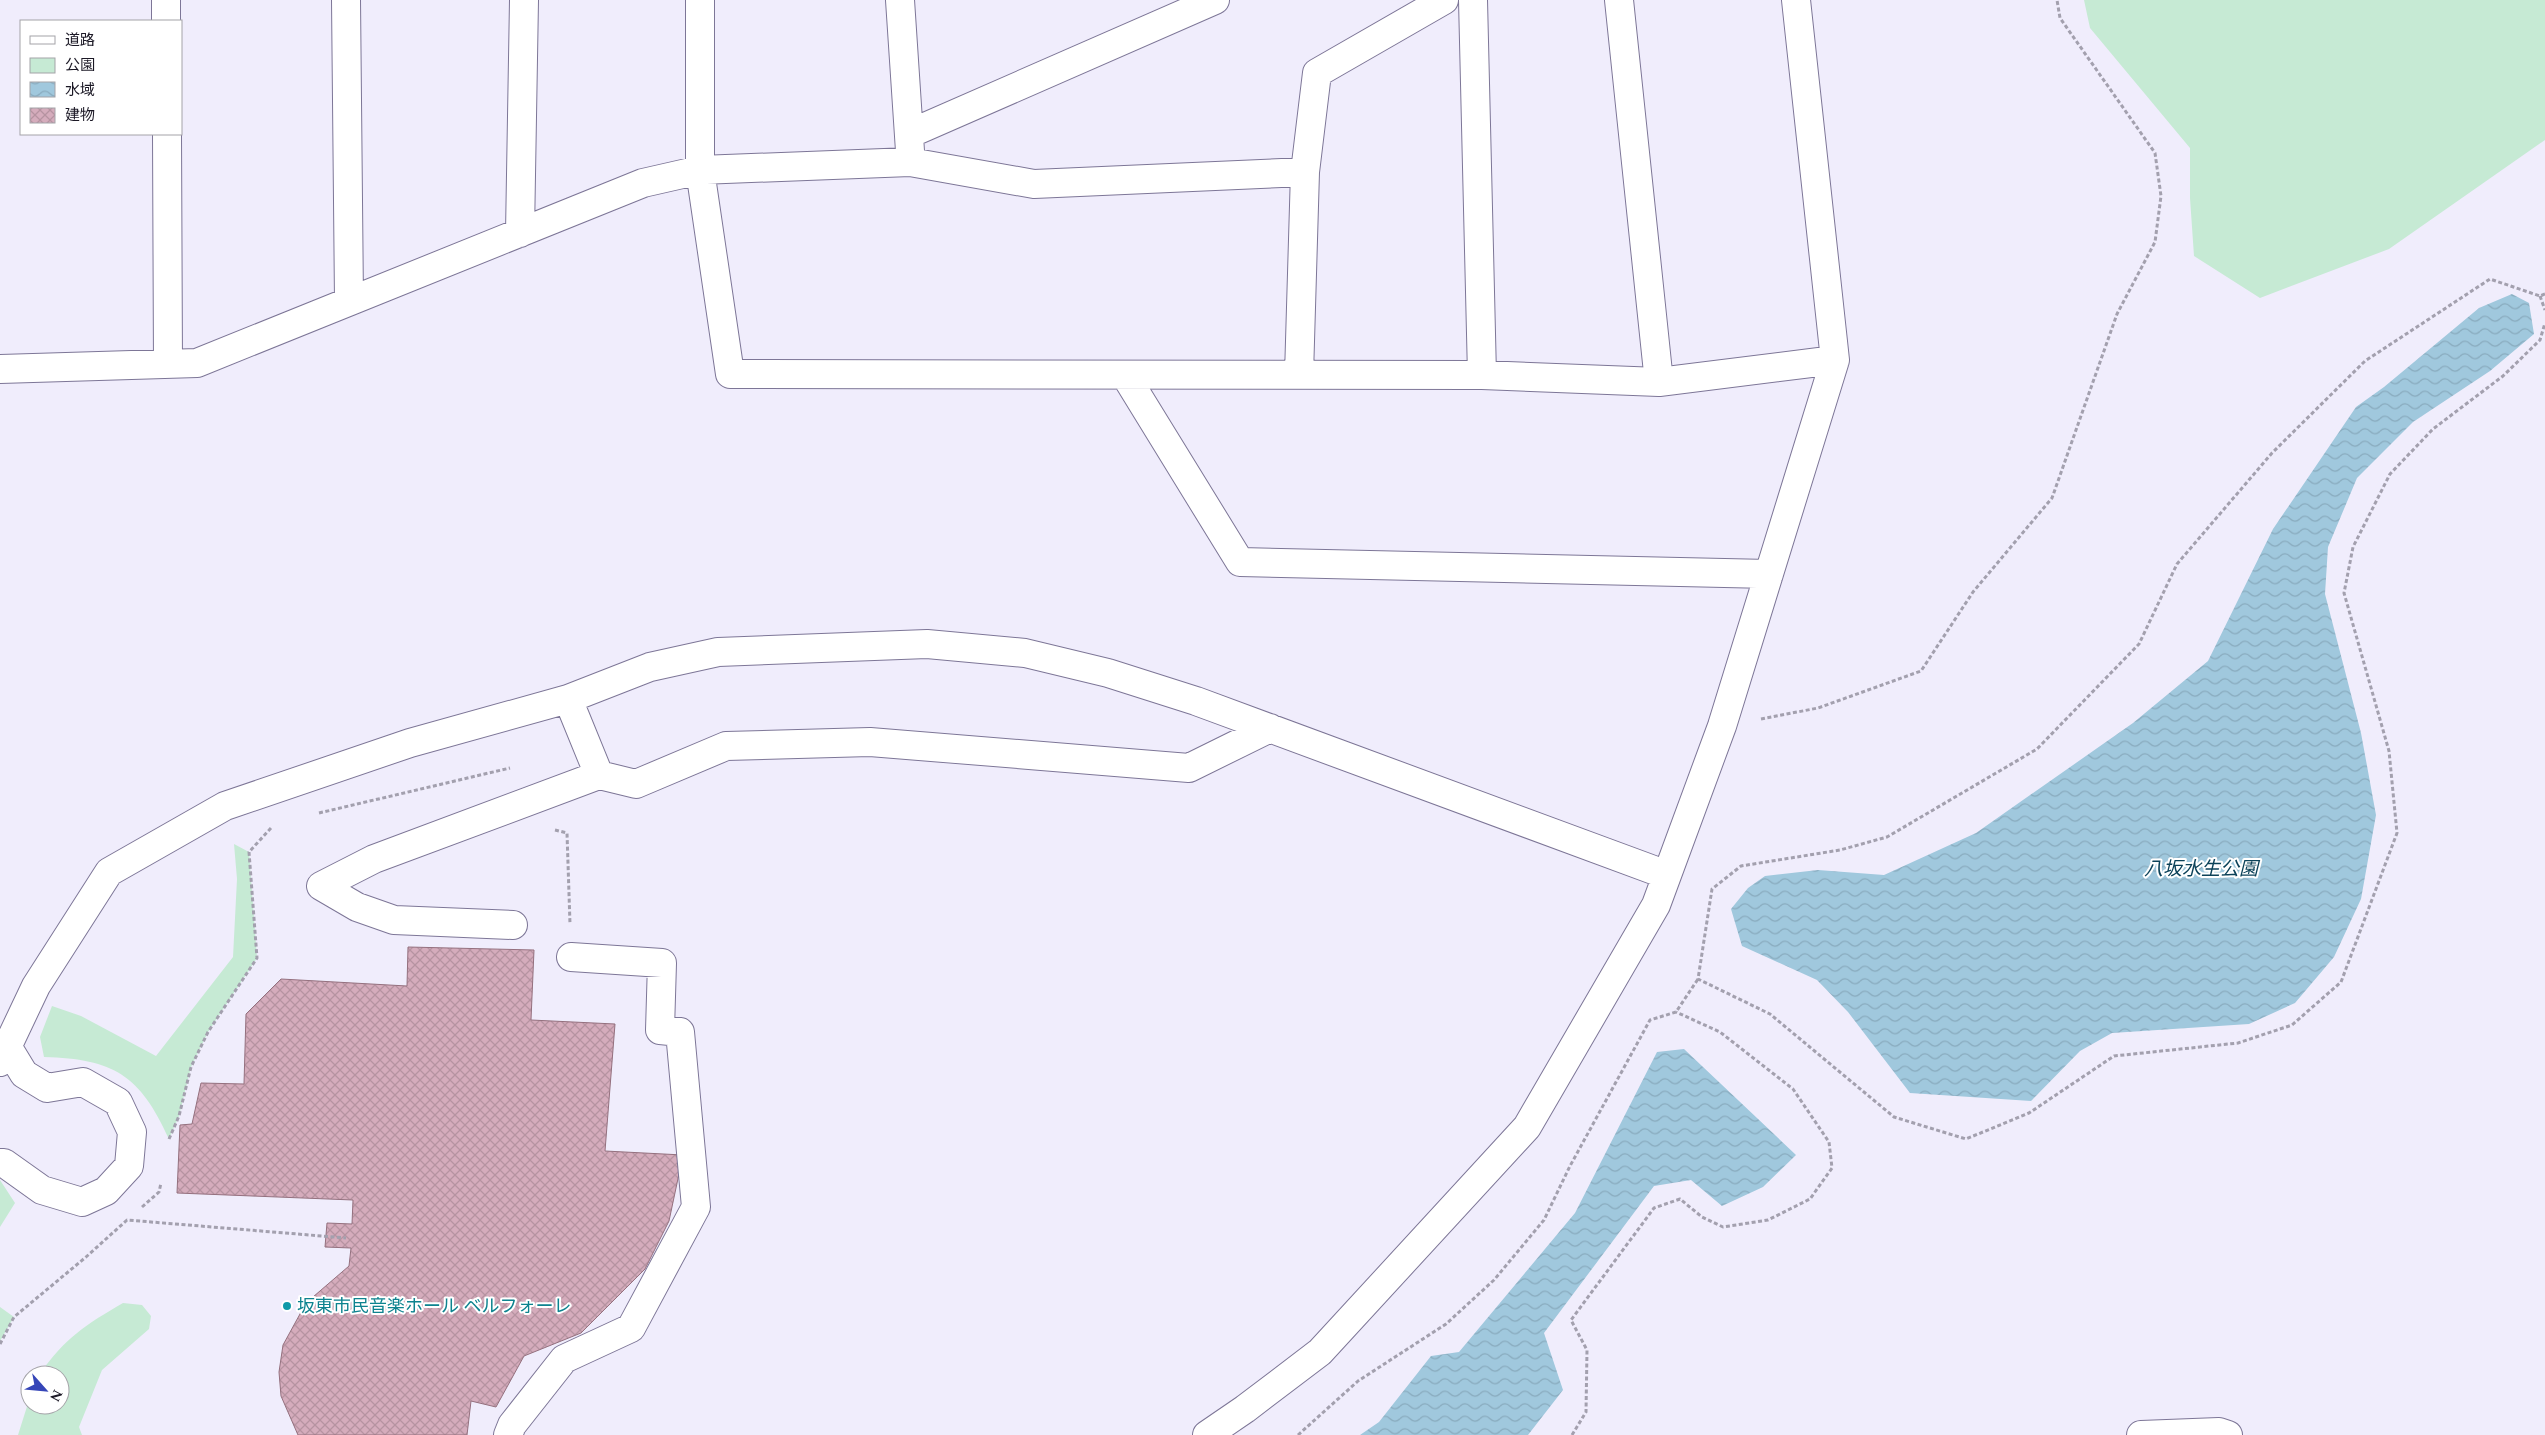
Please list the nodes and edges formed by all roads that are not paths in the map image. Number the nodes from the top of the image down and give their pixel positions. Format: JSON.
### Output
{"nodes":[{"id":1,"x":166,"y":0,"type":"edge"},
{"id":2,"x":346,"y":0,"type":"edge"},
{"id":3,"x":524,"y":0,"type":"edge"},
{"id":4,"x":700,"y":0,"type":"edge"},
{"id":5,"x":900,"y":0,"type":"edge"},
{"id":6,"x":1215,"y":0,"type":"edge"},
{"id":7,"x":1444,"y":0,"type":"edge"},
{"id":8,"x":1473,"y":0,"type":"edge"},
{"id":9,"x":1619,"y":0,"type":"edge"},
{"id":10,"x":1796,"y":0,"type":"edge"},
{"id":11,"x":166,"y":20,"type":"edge"},
{"id":12,"x":909,"y":134,"type":"junction"},
{"id":13,"x":167,"y":135,"type":"edge"},
{"id":14,"x":910,"y":162,"type":"junction"},
{"id":15,"x":700,"y":170,"type":"junction"},
{"id":16,"x":1305,"y":172,"type":"junction"},
{"id":17,"x":520,"y":232,"type":"junction"},
{"id":18,"x":349,"y":301,"type":"junction"},
{"id":19,"x":1835,"y":360,"type":"junction"},
{"id":20,"x":168,"y":364,"type":"junction"},
{"id":21,"x":0,"y":369,"type":"edge"},
{"id":22,"x":1124,"y":375,"type":"junction"},
{"id":23,"x":1482,"y":375,"type":"junction"},
{"id":24,"x":1299,"y":376,"type":"junction"},
{"id":25,"x":1659,"y":382,"type":"junction"},
{"id":26,"x":1769,"y":574,"type":"junction"},
{"id":27,"x":568,"y":699,"type":"junction"},
{"id":28,"x":1270,"y":728,"type":"junction"},
{"id":29,"x":599,"y":775,"type":"junction"},
{"id":30,"x":1666,"y":875,"type":"junction"},
{"id":31,"x":513,"y":925,"type":"dead end"},
{"id":32,"x":571,"y":957,"type":"dead end"},
{"id":33,"x":4,"y":1054,"type":"edge"},
{"id":34,"x":0,"y":1163,"type":"edge"},
{"id":35,"x":508,"y":1435,"type":"edge"},
{"id":36,"x":1207,"y":1435,"type":"edge"},
{"id":37,"x":2141,"y":1435,"type":"edge"},
{"id":38,"x":2228,"y":1435,"type":"edge"}],
"edges":[{"from":1,"to":11,"type":"street"},
{"from":2,"to":18,"type":"street"},
{"from":3,"to":17,"type":"street"},
{"from":4,"to":15,"type":"street"},
{"from":5,"to":12,"type":"street"},
{"from":6,"to":12,"type":"street"},
{"from":7,"to":16,"type":"street"},
{"from":8,"to":23,"type":"street"},
{"from":9,"to":25,"type":"street"},
{"from":10,"to":19,"type":"street"},
{"from":12,"to":14,"type":"street"},
{"from":13,"to":20,"type":"street"},
{"from":14,"to":15,"type":"street"},
{"from":14,"to":16,"type":"street"},
{"from":15,"to":17,"type":"street"},
{"from":15,"to":22,"type":"street"},
{"from":16,"to":24,"type":"street"},
{"from":17,"to":18,"type":"street"},
{"from":18,"to":20,"type":"street"},
{"from":19,"to":25,"type":"street"},
{"from":19,"to":26,"type":"street"},
{"from":20,"to":21,"type":"street"},
{"from":22,"to":24,"type":"street"},
{"from":22,"to":26,"type":"street"},
{"from":23,"to":24,"type":"street"},
{"from":23,"to":25,"type":"street"},
{"from":26,"to":30,"type":"street"},
{"from":27,"to":28,"type":"street"},
{"from":27,"to":29,"type":"street"},
{"from":27,"to":33,"type":"street"},
{"from":28,"to":29,"type":"street"},
{"from":28,"to":30,"type":"street"},
{"from":29,"to":31,"type":"street"},
{"from":30,"to":36,"type":"street"},
{"from":32,"to":35,"type":"street"},
{"from":33,"to":34,"type":"street"},
{"from":37,"to":38,"type":"street"}]}
